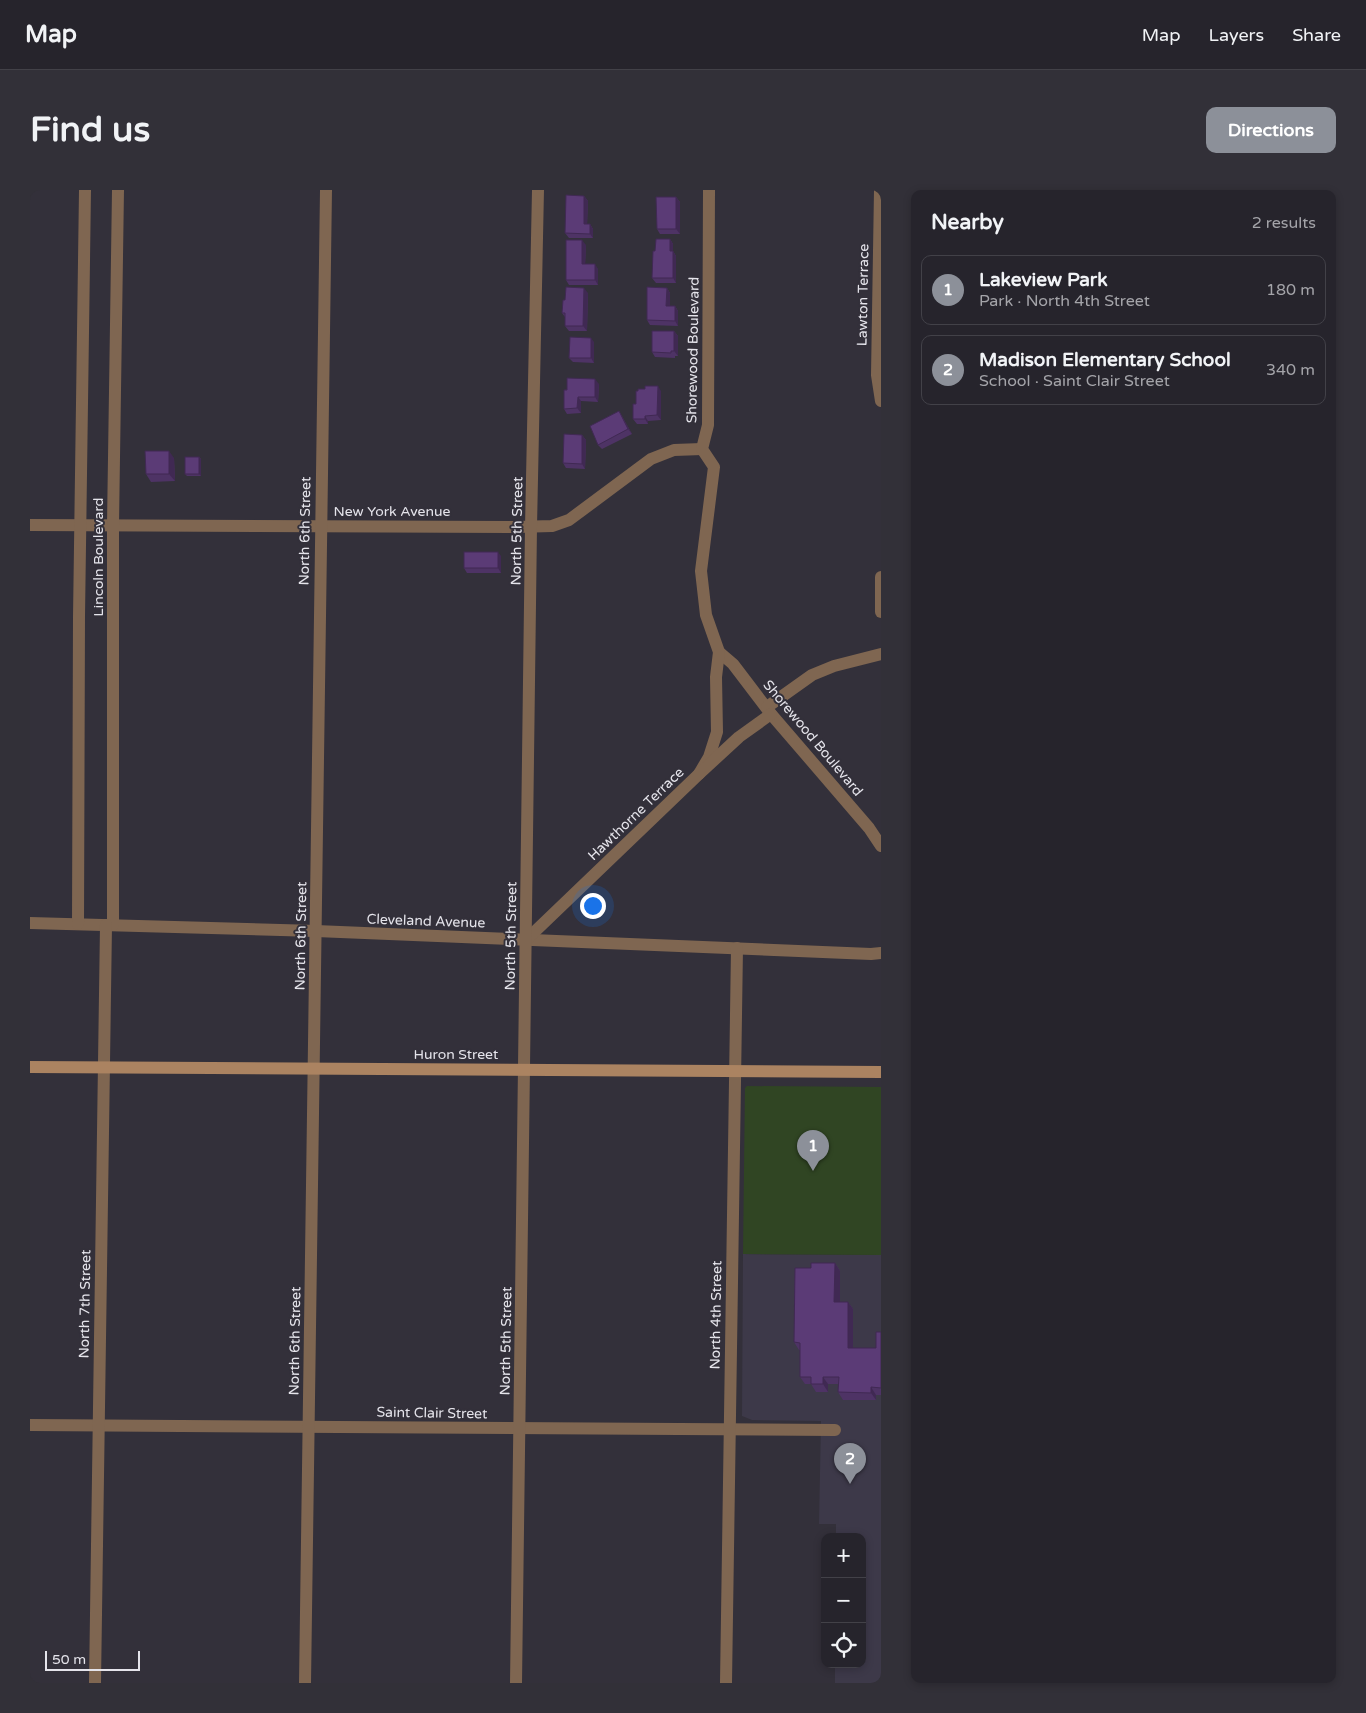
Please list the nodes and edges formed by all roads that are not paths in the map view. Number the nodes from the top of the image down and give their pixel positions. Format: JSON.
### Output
{"nodes":[{"id":1,"x":85,"y":190,"type":"edge"},
{"id":2,"x":118,"y":190,"type":"edge"},
{"id":3,"x":326,"y":190,"type":"edge"},
{"id":4,"x":538,"y":190,"type":"edge"},
{"id":5,"x":709,"y":190,"type":"edge"},
{"id":6,"x":880,"y":190,"type":"edge"},
{"id":7,"x":881,"y":401,"type":"edge"},
{"id":8,"x":702,"y":450,"type":"junction"},
{"id":9,"x":30,"y":525,"type":"edge"},
{"id":10,"x":80,"y":525,"type":"junction"},
{"id":11,"x":113,"y":525,"type":"junction"},
{"id":12,"x":320,"y":526,"type":"junction"},
{"id":13,"x":531,"y":527,"type":"junction"},
{"id":14,"x":881,"y":577,"type":"edge"},
{"id":15,"x":881,"y":612,"type":"edge"},
{"id":16,"x":719,"y":652,"type":"junction"},
{"id":17,"x":881,"y":654,"type":"edge"},
{"id":18,"x":769,"y":710,"type":"junction"},
{"id":19,"x":699,"y":774,"type":"junction"},
{"id":20,"x":881,"y":846,"type":"edge"},
{"id":21,"x":30,"y":923,"type":"edge"},
{"id":22,"x":78,"y":924,"type":"junction"},
{"id":23,"x":110,"y":925,"type":"junction"},
{"id":24,"x":316,"y":931,"type":"junction"},
{"id":25,"x":526,"y":940,"type":"junction"},
{"id":26,"x":737,"y":948,"type":"junction"},
{"id":27,"x":881,"y":953,"type":"edge"},
{"id":28,"x":30,"y":1067,"type":"edge"},
{"id":29,"x":104,"y":1068,"type":"junction"},
{"id":30,"x":314,"y":1069,"type":"junction"},
{"id":31,"x":524,"y":1070,"type":"junction"},
{"id":32,"x":735,"y":1070,"type":"junction"},
{"id":33,"x":881,"y":1072,"type":"edge"},
{"id":34,"x":30,"y":1425,"type":"edge"},
{"id":35,"x":98,"y":1425,"type":"junction"},
{"id":36,"x":309,"y":1426,"type":"junction"},
{"id":37,"x":520,"y":1429,"type":"junction"},
{"id":38,"x":730,"y":1429,"type":"junction"},
{"id":39,"x":834,"y":1430,"type":"dead end"},
{"id":40,"x":95,"y":1683,"type":"edge"},
{"id":41,"x":305,"y":1683,"type":"edge"},
{"id":42,"x":516,"y":1683,"type":"edge"},
{"id":43,"x":726,"y":1683,"type":"edge"}],
"edges":[{"from":1,"to":10,"type":"street","name":"Lincoln Boulevard"},
{"from":2,"to":11,"type":"street","name":"Lincoln Boulevard"},
{"from":3,"to":12,"type":"street","name":"North 6th Street"},
{"from":4,"to":13,"type":"street","name":"North 5th Street"},
{"from":5,"to":8,"type":"street","name":"Shorewood Boulevard"},
{"from":6,"to":7,"type":"street","name":"Lawton Terrace"},
{"from":8,"to":13,"type":"street","name":"New York Avenue"},
{"from":8,"to":16,"type":"street","name":"Shorewood Boulevard"},
{"from":9,"to":10,"type":"street","name":"New York Avenue"},
{"from":10,"to":11,"type":"street","name":"New York Avenue"},
{"from":10,"to":22,"type":"street","name":"Lincoln Boulevard"},
{"from":11,"to":12,"type":"street","name":"New York Avenue"},
{"from":11,"to":23,"type":"street","name":"Lincoln Boulevard"},
{"from":12,"to":13,"type":"street","name":"New York Avenue"},
{"from":12,"to":24,"type":"street","name":"North 6th Street"},
{"from":13,"to":25,"type":"street","name":"North 5th Street"},
{"from":14,"to":15,"type":"street"},
{"from":16,"to":18,"type":"street","name":"Shorewood Boulevard"},
{"from":16,"to":19,"type":"street","name":"Shorewood Boulevard"},
{"from":17,"to":18,"type":"street","name":"Hawthorne Terrace"},
{"from":18,"to":19,"type":"street","name":"Hawthorne Terrace"},
{"from":18,"to":20,"type":"street","name":"Shorewood Boulevard"},
{"from":19,"to":25,"type":"street","name":"Hawthorne Terrace"},
{"from":21,"to":22,"type":"street","name":"Cleveland Avenue"},
{"from":22,"to":23,"type":"street","name":"Cleveland Avenue"},
{"from":23,"to":24,"type":"street","name":"Cleveland Avenue"},
{"from":23,"to":29,"type":"street","name":"North 7th Street"},
{"from":24,"to":25,"type":"street","name":"Cleveland Avenue"},
{"from":24,"to":30,"type":"street","name":"North 6th Street"},
{"from":25,"to":26,"type":"street","name":"Cleveland Avenue"},
{"from":25,"to":31,"type":"street","name":"North 5th Street"},
{"from":26,"to":27,"type":"street","name":"Cleveland Avenue"},
{"from":26,"to":32,"type":"street","name":"North 4th Street"},
{"from":28,"to":29,"type":"street","name":"Huron Street"},
{"from":29,"to":30,"type":"street","name":"Huron Street"},
{"from":29,"to":35,"type":"street","name":"North 7th Street"},
{"from":30,"to":31,"type":"street","name":"Huron Street"},
{"from":30,"to":36,"type":"street","name":"North 6th Street"},
{"from":31,"to":32,"type":"street","name":"Huron Street"},
{"from":31,"to":37,"type":"street","name":"North 5th Street"},
{"from":32,"to":33,"type":"street","name":"Huron Street"},
{"from":32,"to":38,"type":"street","name":"North 4th Street"},
{"from":34,"to":35,"type":"street","name":"Saint Clair Street"},
{"from":35,"to":36,"type":"street","name":"Saint Clair Street"},
{"from":35,"to":40,"type":"street","name":"North 7th Street"},
{"from":36,"to":37,"type":"street","name":"Saint Clair Street"},
{"from":36,"to":41,"type":"street","name":"North 6th Street"},
{"from":37,"to":38,"type":"street","name":"Saint Clair Street"},
{"from":37,"to":42,"type":"street","name":"North 5th Street"},
{"from":38,"to":39,"type":"street","name":"Saint Clair Street"},
{"from":38,"to":43,"type":"street","name":"North 4th Street"}]}
